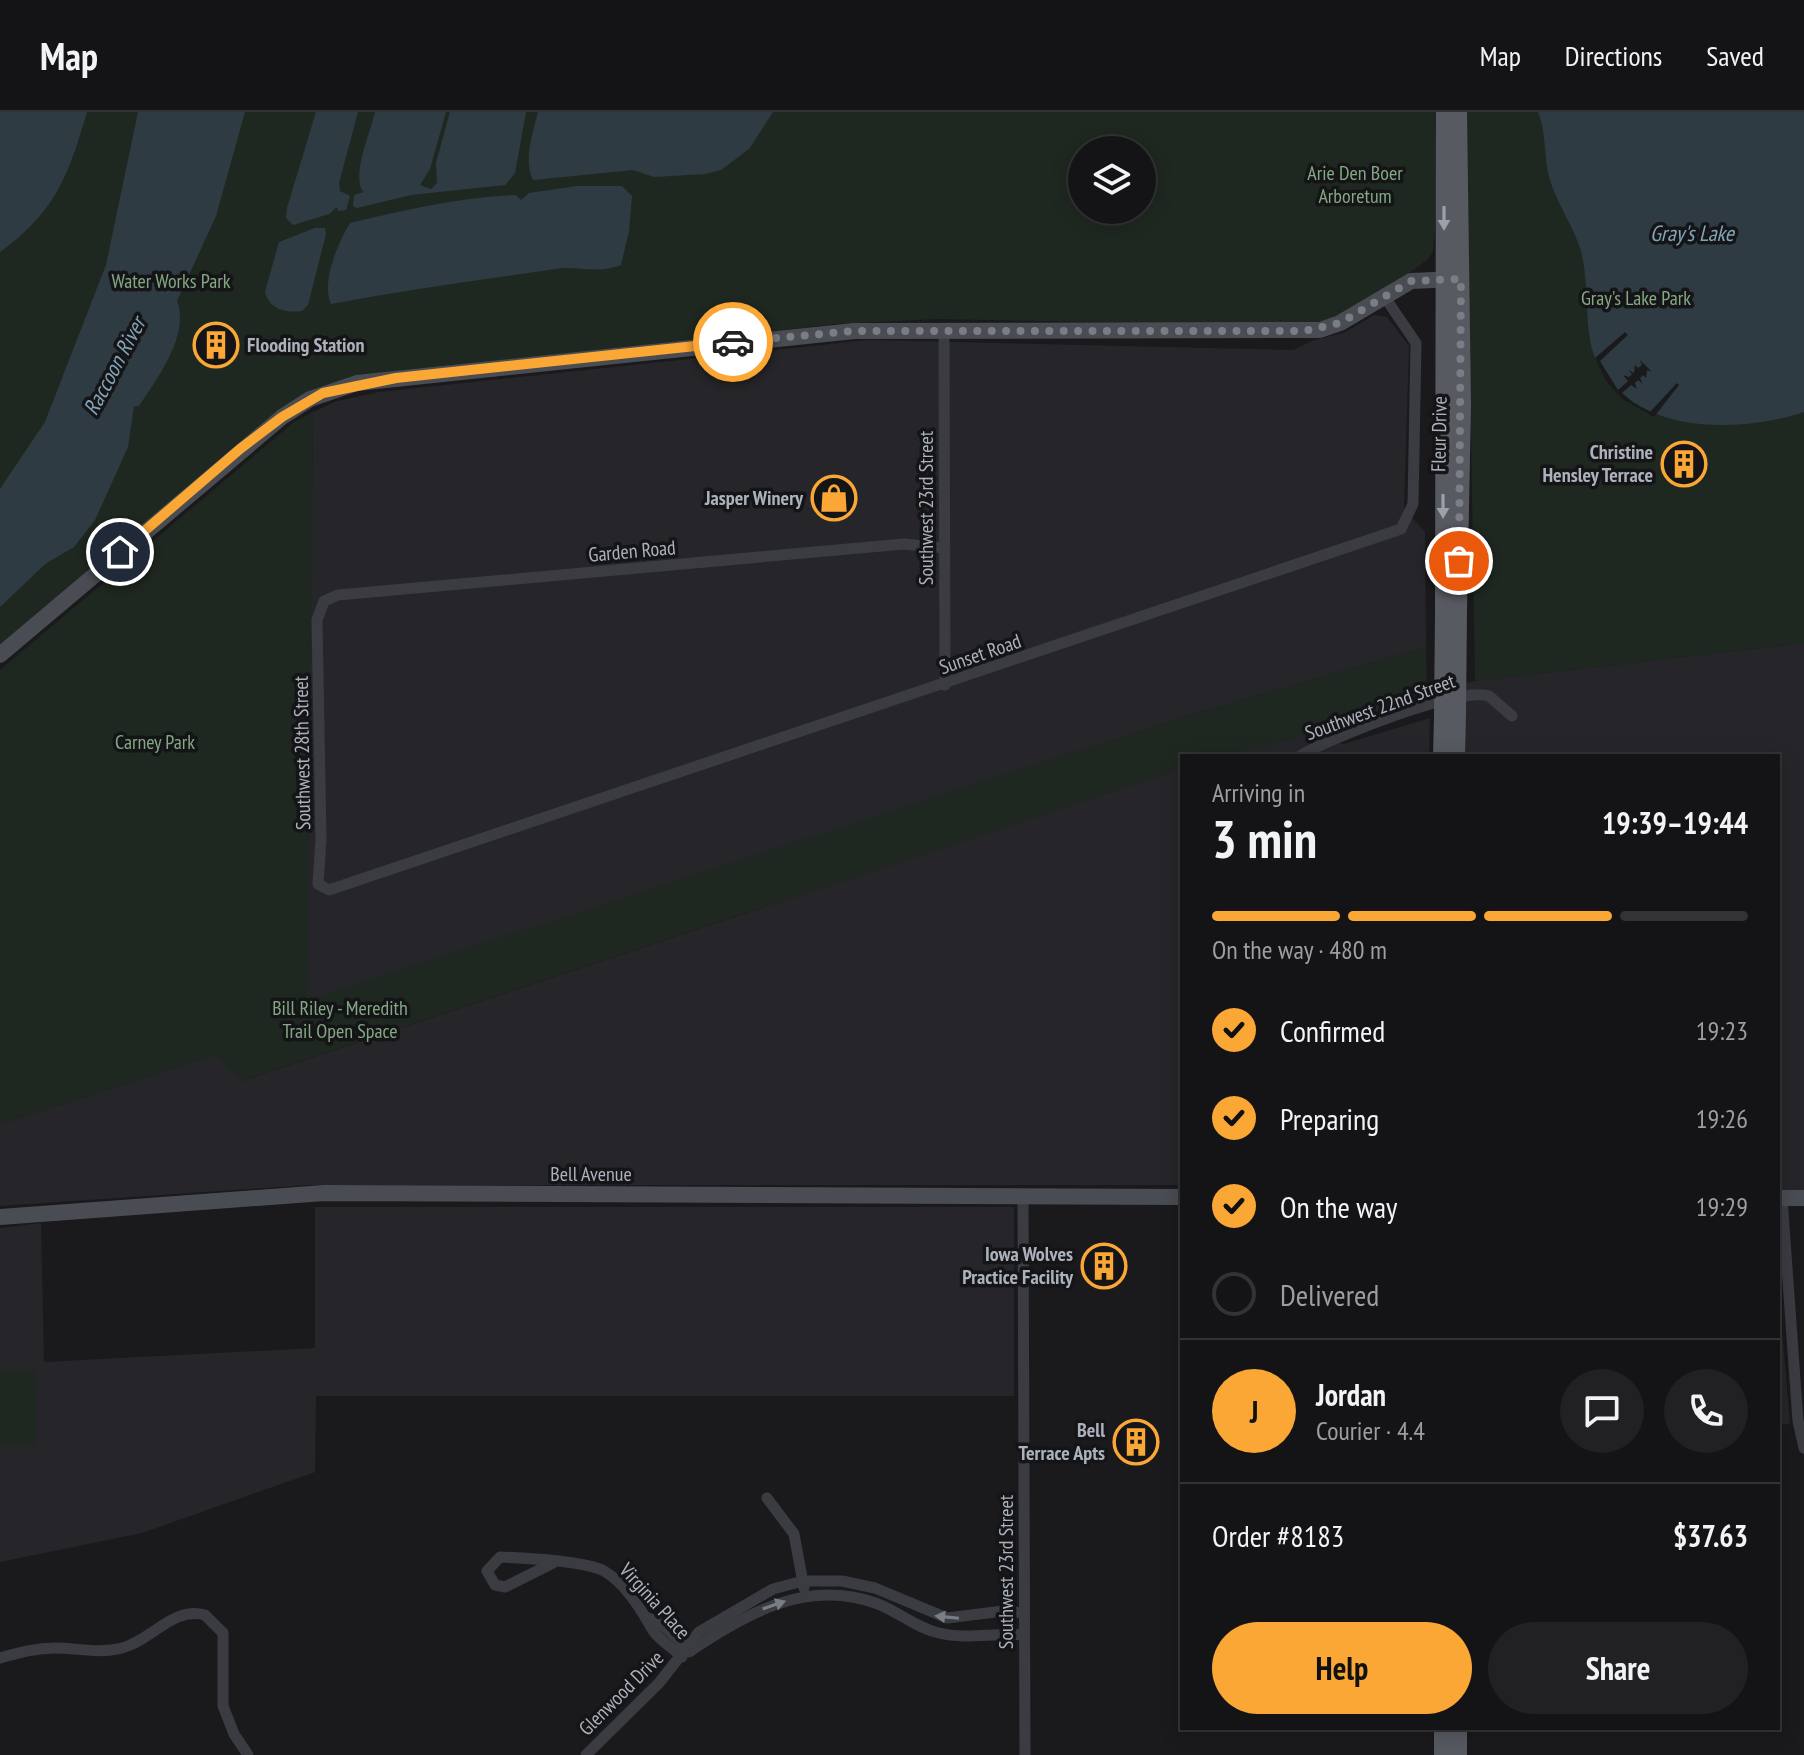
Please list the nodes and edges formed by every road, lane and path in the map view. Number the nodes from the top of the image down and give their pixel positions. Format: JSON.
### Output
{"nodes":[{"id":1,"x":1445,"y":112,"type":"edge"},
{"id":2,"x":1458,"y":112,"type":"edge"},
{"id":3,"x":1452,"y":279,"type":"junction"},
{"id":4,"x":1384,"y":296,"type":"junction"},
{"id":5,"x":944,"y":331,"type":"junction"},
{"id":6,"x":944,"y":548,"type":"junction"},
{"id":7,"x":324,"y":601,"type":"joint"},
{"id":8,"x":0,"y":655,"type":"edge"},
{"id":9,"x":945,"y":685,"type":"junction"},
{"id":10,"x":1450,"y":715,"type":"junction"},
{"id":11,"x":1512,"y":716,"type":"dead end"},
{"id":12,"x":1304,"y":754,"type":"edge"},
{"id":13,"x":1442,"y":754,"type":"edge"},
{"id":14,"x":1456,"y":754,"type":"edge"},
{"id":15,"x":335,"y":887,"type":"joint"},
{"id":16,"x":1023,"y":1196,"type":"junction"},
{"id":17,"x":1180,"y":1197,"type":"edge"},
{"id":18,"x":1780,"y":1198,"type":"edge"},
{"id":19,"x":1804,"y":1198,"type":"edge"},
{"id":20,"x":0,"y":1217,"type":"edge"},
{"id":21,"x":1804,"y":1448,"type":"edge"},
{"id":22,"x":767,"y":1498,"type":"dead end"},
{"id":23,"x":553,"y":1563,"type":"junction"},
{"id":24,"x":803,"y":1581,"type":"junction"},
{"id":25,"x":806,"y":1596,"type":"junction"},
{"id":26,"x":915,"y":1606,"type":"junction"},
{"id":27,"x":1024,"y":1613,"type":"junction"},
{"id":28,"x":908,"y":1620,"type":"junction"},
{"id":29,"x":1024,"y":1635,"type":"junction"},
{"id":30,"x":687,"y":1652,"type":"junction"},
{"id":31,"x":0,"y":1658,"type":"edge"},
{"id":32,"x":1443,"y":1730,"type":"edge"},
{"id":33,"x":1458,"y":1730,"type":"edge"},
{"id":34,"x":248,"y":1755,"type":"edge"},
{"id":35,"x":586,"y":1755,"type":"edge"},
{"id":36,"x":1025,"y":1755,"type":"edge"},
{"id":37,"x":1443,"y":1755,"type":"edge"},
{"id":38,"x":1458,"y":1755,"type":"edge"}],
"edges":[{"from":1,"to":3,"type":"main road","name":"Fleur Drive","one_way":true},
{"from":2,"to":3,"type":"main road","name":"Fleur Drive"},
{"from":3,"to":4,"type":"street"},
{"from":3,"to":10,"type":"main road","name":"Fleur Drive","bridge":true},
{"from":4,"to":5,"type":"street"},
{"from":4,"to":9,"type":"street","name":"Sunset Road"},
{"from":5,"to":6,"type":"street","name":"Southwest 23rd Street"},
{"from":5,"to":8,"type":"street"},
{"from":6,"to":7,"type":"street","name":"Garden Road"},
{"from":6,"to":9,"type":"street","name":"Southwest 23rd Street"},
{"from":7,"to":15,"type":"street","name":"Southwest 28th Street"},
{"from":9,"to":15,"type":"street","name":"Sunset Road"},
{"from":10,"to":13,"type":"main road","name":"Fleur Drive"},
{"from":10,"to":14,"type":"main road","name":"Fleur Drive"},
{"from":11,"to":12,"type":"street","name":"Southwest 22nd Street"},
{"from":16,"to":17,"type":"street","name":"Bell Avenue"},
{"from":16,"to":20,"type":"street","name":"Bell Avenue"},
{"from":16,"to":27,"type":"street","name":"Southwest 23rd Street"},
{"from":18,"to":19,"type":"street"},
{"from":18,"to":21,"type":"street"},
{"from":22,"to":24,"type":"street"},
{"from":23,"to":23,"type":"street","name":"Virginia Place"},
{"from":23,"to":30,"type":"street","name":"Virginia Place"},
{"from":24,"to":25,"type":"street"},
{"from":24,"to":26,"type":"street","name":"Glenwood Drive"},
{"from":24,"to":30,"type":"street","name":"Glenwood Drive"},
{"from":25,"to":28,"type":"street","name":"Glenwood Drive"},
{"from":30,"to":25,"type":"street","name":"Glenwood Drive","one_way":true},
{"from":27,"to":26,"type":"street","name":"Glenwood Drive","one_way":true},
{"from":26,"to":28,"type":"street"},
{"from":27,"to":29,"type":"street","name":"Southwest 23rd Street"},
{"from":28,"to":29,"type":"street","name":"Glenwood Drive"},
{"from":29,"to":36,"type":"street","name":"Southwest 23rd Street"},
{"from":30,"to":35,"type":"street","name":"Glenwood Drive"},
{"from":31,"to":34,"type":"street"},
{"from":32,"to":37,"type":"main road"},
{"from":33,"to":38,"type":"main road"}]}
